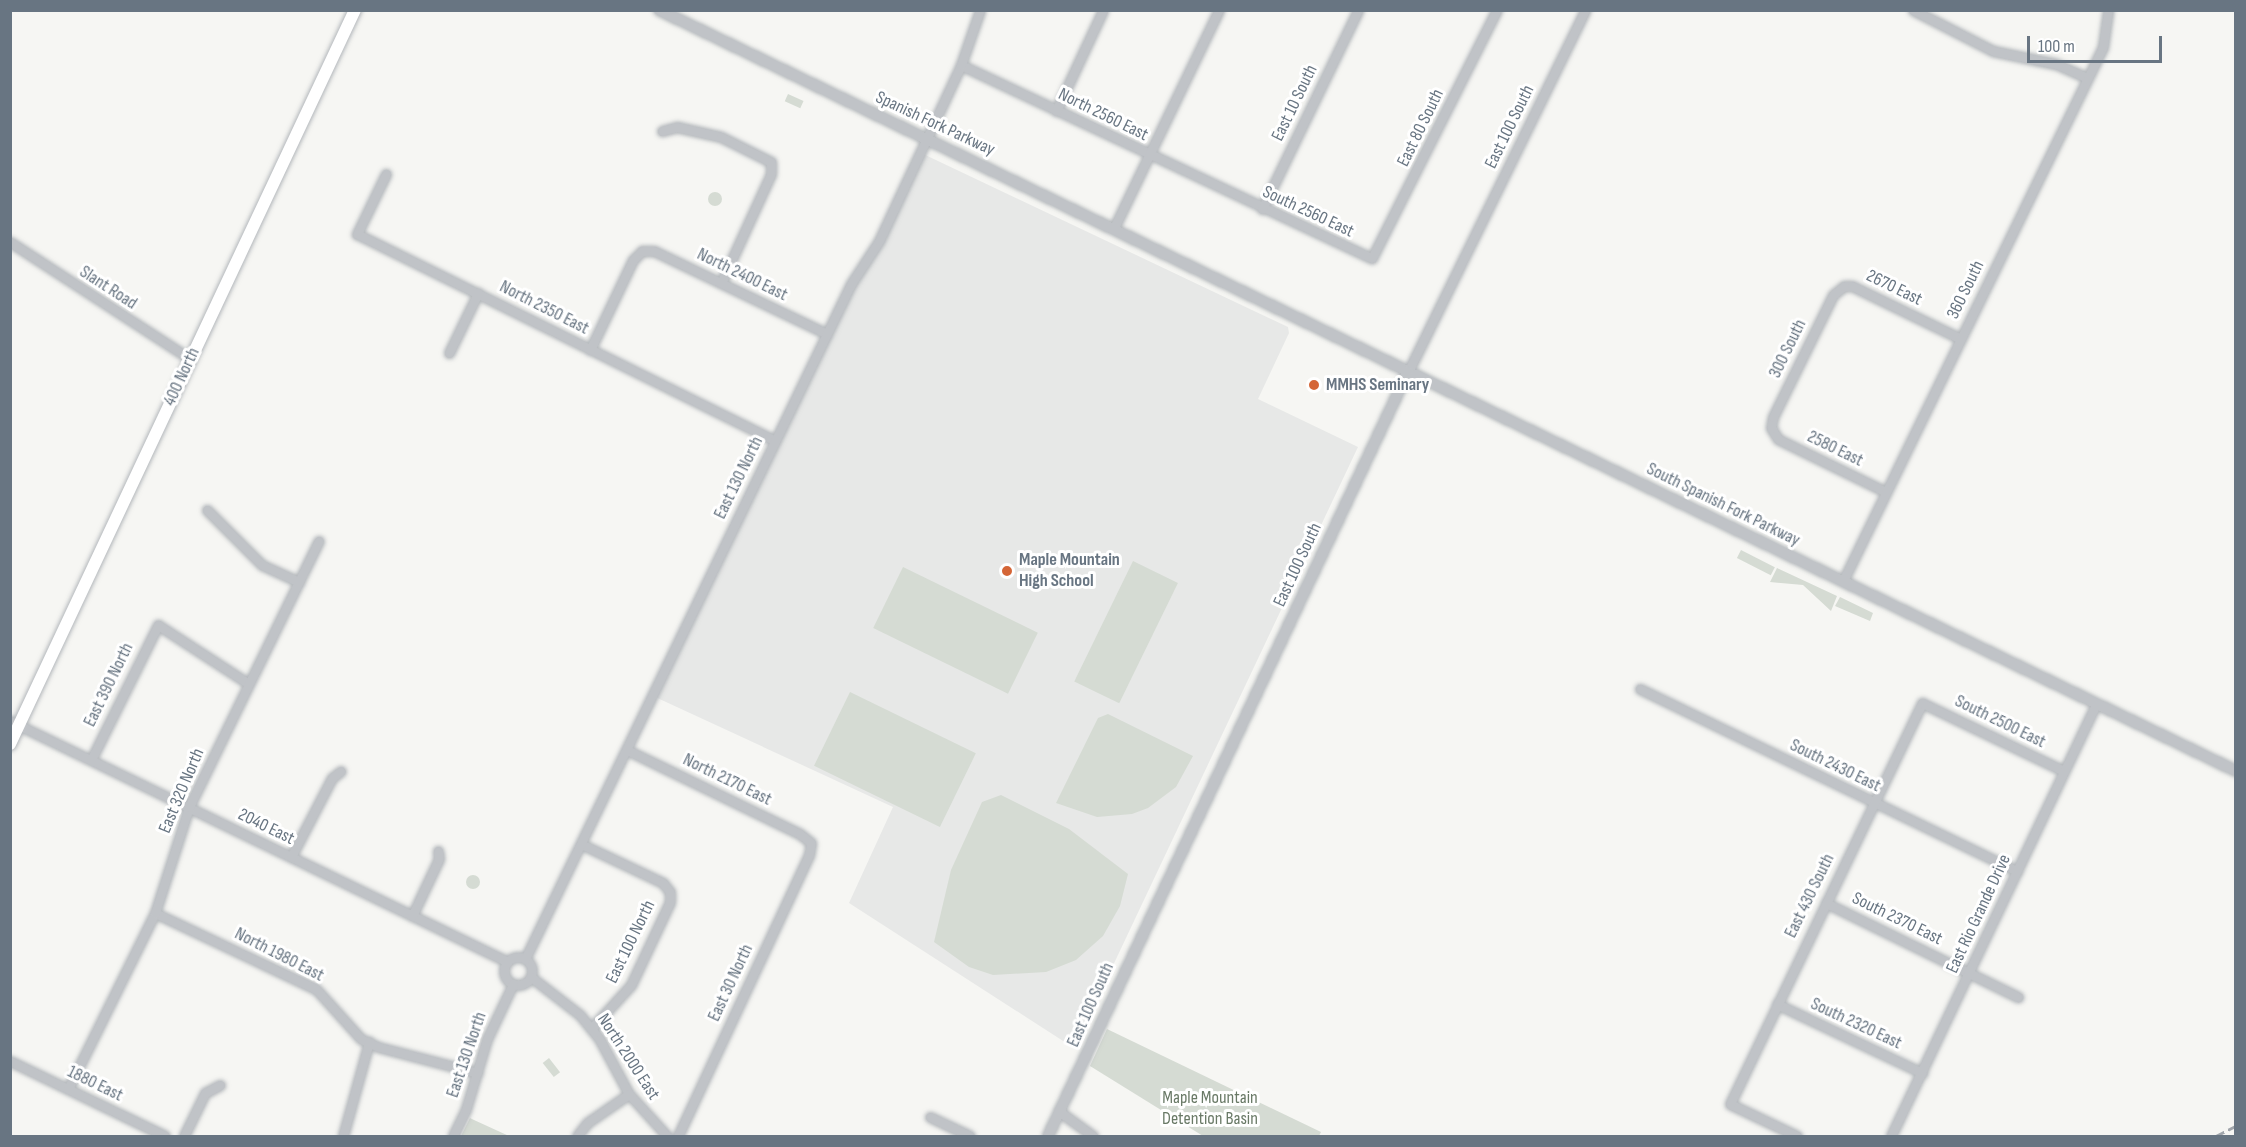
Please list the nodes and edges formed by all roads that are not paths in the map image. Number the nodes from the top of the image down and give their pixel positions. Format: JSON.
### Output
{"nodes":[{"id":1,"x":354,"y":10,"type":"edge"},
{"id":2,"x":659,"y":10,"type":"edge"},
{"id":3,"x":980,"y":10,"type":"edge"},
{"id":4,"x":1103,"y":10,"type":"edge"},
{"id":5,"x":1219,"y":10,"type":"edge"},
{"id":6,"x":1358,"y":10,"type":"edge"},
{"id":7,"x":1497,"y":10,"type":"edge"},
{"id":8,"x":1585,"y":10,"type":"edge"},
{"id":9,"x":1913,"y":10,"type":"edge"},
{"id":10,"x":2108,"y":10,"type":"edge"},
{"id":11,"x":961,"y":65,"type":"junction"},
{"id":12,"x":2087,"y":78,"type":"junction"},
{"id":13,"x":1056,"y":111,"type":"junction"},
{"id":14,"x":662,"y":131,"type":"dead end"},
{"id":15,"x":926,"y":139,"type":"junction"},
{"id":16,"x":1149,"y":155,"type":"junction"},
{"id":17,"x":386,"y":174,"type":"dead end"},
{"id":18,"x":1231,"y":194,"type":"joint"},
{"id":19,"x":1262,"y":209,"type":"junction"},
{"id":20,"x":1114,"y":228,"type":"junction"},
{"id":21,"x":10,"y":242,"type":"edge"},
{"id":22,"x":1372,"y":258,"type":"joint"},
{"id":23,"x":1197,"y":270,"type":"joint"},
{"id":24,"x":721,"y":284,"type":"junction"},
{"id":25,"x":1844,"y":286,"type":"joint"},
{"id":26,"x":478,"y":293,"type":"junction"},
{"id":27,"x":826,"y":334,"type":"junction"},
{"id":28,"x":1961,"y":339,"type":"junction"},
{"id":29,"x":590,"y":350,"type":"junction"},
{"id":30,"x":449,"y":353,"type":"dead end"},
{"id":31,"x":190,"y":358,"type":"junction"},
{"id":32,"x":1408,"y":372,"type":"junction"},
{"id":33,"x":1772,"y":432,"type":"joint"},
{"id":34,"x":775,"y":441,"type":"junction"},
{"id":35,"x":1886,"y":492,"type":"junction"},
{"id":36,"x":207,"y":510,"type":"dead end"},
{"id":37,"x":320,"y":541,"type":"dead end"},
{"id":38,"x":1843,"y":581,"type":"junction"},
{"id":39,"x":299,"y":582,"type":"junction"},
{"id":40,"x":249,"y":684,"type":"junction"},
{"id":41,"x":1640,"y":689,"type":"dead end"},
{"id":42,"x":1922,"y":703,"type":"joint"},
{"id":43,"x":2096,"y":705,"type":"junction"},
{"id":44,"x":15,"y":723,"type":"edge"},
{"id":45,"x":10,"y":744,"type":"edge"},
{"id":46,"x":627,"y":750,"type":"junction"},
{"id":47,"x":91,"y":760,"type":"junction"},
{"id":48,"x":341,"y":771,"type":"dead end"},
{"id":49,"x":2064,"y":771,"type":"junction"},
{"id":50,"x":2235,"y":771,"type":"edge"},
{"id":51,"x":1873,"y":803,"type":"junction"},
{"id":52,"x":189,"y":807,"type":"junction"},
{"id":53,"x":811,"y":843,"type":"joint"},
{"id":54,"x":581,"y":844,"type":"junction"},
{"id":55,"x":438,"y":851,"type":"dead end"},
{"id":56,"x":291,"y":857,"type":"junction"},
{"id":57,"x":2017,"y":871,"type":"junction"},
{"id":58,"x":1826,"y":903,"type":"junction"},
{"id":59,"x":155,"y":913,"type":"junction"},
{"id":60,"x":412,"y":916,"type":"junction"},
{"id":61,"x":525,"y":959,"type":"junction"},
{"id":62,"x":508,"y":962,"type":"junction"},
{"id":63,"x":1969,"y":973,"type":"junction"},
{"id":64,"x":531,"y":976,"type":"junction"},
{"id":65,"x":513,"y":984,"type":"junction"},
{"id":66,"x":2018,"y":997,"type":"dead end"},
{"id":67,"x":1777,"y":1004,"type":"junction"},
{"id":68,"x":591,"y":1029,"type":"junction"},
{"id":69,"x":369,"y":1042,"type":"junction"},
{"id":70,"x":10,"y":1061,"type":"edge"},
{"id":71,"x":478,"y":1073,"type":"junction"},
{"id":72,"x":1922,"y":1073,"type":"junction"},
{"id":73,"x":220,"y":1084,"type":"dead end"},
{"id":74,"x":68,"y":1089,"type":"junction"},
{"id":75,"x":629,"y":1094,"type":"junction"},
{"id":76,"x":1060,"y":1112,"type":"junction"},
{"id":77,"x":930,"y":1117,"type":"dead end"},
{"id":78,"x":1778,"y":1132,"type":"edge"},
{"id":79,"x":165,"y":1137,"type":"edge"},
{"id":80,"x":184,"y":1137,"type":"edge"},
{"id":81,"x":343,"y":1137,"type":"edge"},
{"id":82,"x":453,"y":1137,"type":"edge"},
{"id":83,"x":577,"y":1137,"type":"edge"},
{"id":84,"x":667,"y":1137,"type":"edge"},
{"id":85,"x":678,"y":1137,"type":"edge"},
{"id":86,"x":970,"y":1137,"type":"edge"},
{"id":87,"x":1048,"y":1137,"type":"edge"},
{"id":88,"x":1093,"y":1137,"type":"edge"},
{"id":89,"x":1797,"y":1137,"type":"edge"},
{"id":90,"x":1891,"y":1137,"type":"edge"}],
"edges":[{"from":1,"to":31,"type":"main road","name":"400 North"},
{"from":2,"to":15,"type":"street","name":"Spanish Fork Parkway"},
{"from":3,"to":11,"type":"street","name":"East 130 North"},
{"from":4,"to":13,"type":"street"},
{"from":5,"to":16,"type":"street"},
{"from":6,"to":19,"type":"street","name":"East 10 South"},
{"from":7,"to":22,"type":"street","name":"East 80 South"},
{"from":8,"to":32,"type":"street","name":"East 100 South"},
{"from":9,"to":12,"type":"street"},
{"from":10,"to":12,"type":"street","name":"360 South"},
{"from":11,"to":13,"type":"street","name":"North 2560 East"},
{"from":11,"to":15,"type":"street","name":"East 130 North"},
{"from":12,"to":28,"type":"street","name":"360 South"},
{"from":13,"to":16,"type":"street","name":"North 2560 East"},
{"from":14,"to":24,"type":"street"},
{"from":15,"to":20,"type":"street","name":"Spanish Fork Parkway"},
{"from":15,"to":27,"type":"street","name":"East 130 North"},
{"from":16,"to":18,"type":"street","name":"North 2560 East"},
{"from":16,"to":20,"type":"street"},
{"from":17,"to":26,"type":"street","name":"North 2350 East"},
{"from":18,"to":19,"type":"street","name":"South 2560 East"},
{"from":19,"to":22,"type":"street","name":"South 2560 East"},
{"from":20,"to":23,"type":"street","name":"Spanish Fork Parkway"},
{"from":21,"to":31,"type":"street","name":"Slant Road"},
{"from":23,"to":32,"type":"street","name":"South Spanish Fork Parkway"},
{"from":24,"to":27,"type":"street","name":"North 2400 East"},
{"from":24,"to":29,"type":"street","name":"North 2400 East"},
{"from":25,"to":28,"type":"street","name":"2670 East"},
{"from":25,"to":33,"type":"street","name":"300 South"},
{"from":26,"to":29,"type":"street","name":"North 2350 East"},
{"from":26,"to":30,"type":"street"},
{"from":27,"to":34,"type":"street","name":"East 130 North"},
{"from":28,"to":35,"type":"street","name":"360 South"},
{"from":29,"to":34,"type":"street","name":"North 2350 East"},
{"from":31,"to":44,"type":"main road","name":"400 North"},
{"from":32,"to":38,"type":"street","name":"South Spanish Fork Parkway"},
{"from":32,"to":76,"type":"street","name":"East 100 South"},
{"from":33,"to":35,"type":"street","name":"2580 East"},
{"from":34,"to":46,"type":"street","name":"East 130 North"},
{"from":35,"to":38,"type":"street","name":"360 South"},
{"from":36,"to":39,"type":"street"},
{"from":37,"to":39,"type":"street","name":"East 320 North"},
{"from":38,"to":43,"type":"street","name":"South Spanish Fork Parkway"},
{"from":39,"to":40,"type":"street","name":"East 320 North"},
{"from":40,"to":47,"type":"street","name":"East 390 North"},
{"from":40,"to":52,"type":"street","name":"East 320 North"},
{"from":41,"to":51,"type":"street","name":"South 2430 East"},
{"from":42,"to":49,"type":"street","name":"South 2500 East"},
{"from":42,"to":51,"type":"street","name":"East 430 South"},
{"from":43,"to":49,"type":"street","name":"East Rio Grande Drive"},
{"from":43,"to":50,"type":"street","name":"South Spanish Fork Parkway"},
{"from":44,"to":45,"type":"main road","name":"400 North"},
{"from":44,"to":47,"type":"street","name":"2040 East"},
{"from":46,"to":53,"type":"street","name":"North 2170 East"},
{"from":46,"to":54,"type":"street","name":"East 130 North"},
{"from":47,"to":52,"type":"street","name":"2040 East"},
{"from":48,"to":56,"type":"street"},
{"from":49,"to":57,"type":"street","name":"East Rio Grande Drive"},
{"from":51,"to":57,"type":"street","name":"South 2430 East"},
{"from":51,"to":58,"type":"street","name":"East 430 South"},
{"from":52,"to":56,"type":"street","name":"2040 East"},
{"from":52,"to":59,"type":"street","name":"East 320 North"},
{"from":53,"to":85,"type":"street","name":"East 30 North"},
{"from":54,"to":61,"type":"street","name":"East 130 North"},
{"from":54,"to":68,"type":"street","name":"East 100 North"},
{"from":55,"to":60,"type":"street"},
{"from":56,"to":60,"type":"street","name":"2040 East"},
{"from":57,"to":63,"type":"street","name":"East Rio Grande Drive"},
{"from":58,"to":63,"type":"street","name":"South 2370 East"},
{"from":58,"to":67,"type":"street","name":"East 430 South"},
{"from":59,"to":69,"type":"street","name":"North 1980 East"},
{"from":59,"to":74,"type":"street","name":"East 320 North"},
{"from":60,"to":62,"type":"street","name":"2040 East"},
{"from":61,"to":62,"type":"street"},
{"from":61,"to":64,"type":"street"},
{"from":62,"to":65,"type":"street"},
{"from":63,"to":66,"type":"street","name":"South 2370 East"},
{"from":63,"to":72,"type":"street","name":"East Rio Grande Drive"},
{"from":64,"to":65,"type":"street"},
{"from":64,"to":68,"type":"street","name":"North 2000 East"},
{"from":65,"to":71,"type":"street","name":"East 130 North"},
{"from":67,"to":72,"type":"street","name":"South 2320 East"},
{"from":67,"to":78,"type":"street","name":"East 430 South"},
{"from":68,"to":75,"type":"street","name":"North 2000 East"},
{"from":69,"to":71,"type":"street","name":"North 1980 East"},
{"from":69,"to":81,"type":"street"},
{"from":70,"to":74,"type":"street","name":"1880 East"},
{"from":71,"to":82,"type":"street","name":"East 130 North"},
{"from":72,"to":90,"type":"street","name":"East Rio Grande Drive"},
{"from":73,"to":80,"type":"street"},
{"from":74,"to":79,"type":"street","name":"1880 East"},
{"from":75,"to":83,"type":"street"},
{"from":75,"to":84,"type":"street","name":"North 2000 East"},
{"from":76,"to":87,"type":"street","name":"East 100 South"},
{"from":76,"to":88,"type":"street"},
{"from":77,"to":86,"type":"street"},
{"from":78,"to":89,"type":"street"}]}
